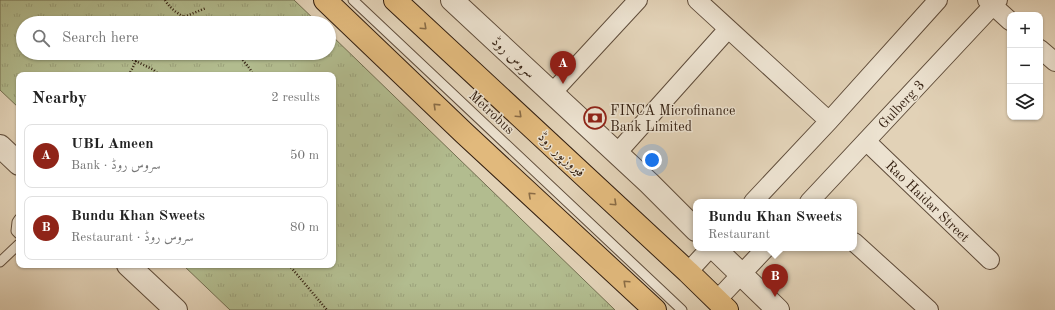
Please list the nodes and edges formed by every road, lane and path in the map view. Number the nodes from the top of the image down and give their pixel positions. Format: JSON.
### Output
{"nodes":[{"id":1,"x":165,"y":0,"type":"edge"},
{"id":2,"x":325,"y":0,"type":"edge"},
{"id":3,"x":353,"y":0,"type":"edge"},
{"id":4,"x":395,"y":0,"type":"edge"},
{"id":5,"x":452,"y":0,"type":"edge"},
{"id":6,"x":638,"y":0,"type":"edge"},
{"id":7,"x":697,"y":0,"type":"edge"},
{"id":8,"x":938,"y":0,"type":"edge"},
{"id":9,"x":993,"y":2,"type":"edge"},
{"id":10,"x":206,"y":8,"type":"dead end"},
{"id":11,"x":182,"y":16,"type":"edge"},
{"id":12,"x":186,"y":16,"type":"edge"},
{"id":13,"x":1007,"y":18,"type":"edge"},
{"id":14,"x":728,"y":29,"type":"junction"},
{"id":15,"x":1043,"y":52,"type":"edge"},
{"id":16,"x":242,"y":60,"type":"edge"},
{"id":17,"x":136,"y":61,"type":"joint"},
{"id":18,"x":1055,"y":62,"type":"edge"},
{"id":19,"x":130,"y":72,"type":"edge"},
{"id":20,"x":156,"y":72,"type":"edge"},
{"id":21,"x":251,"y":72,"type":"edge"},
{"id":22,"x":552,"y":93,"type":"junction"},
{"id":23,"x":829,"y":121,"type":"junction"},
{"id":24,"x":866,"y":141,"type":"junction"},
{"id":25,"x":0,"y":146,"type":"edge"},
{"id":26,"x":617,"y":153,"type":"junction"},
{"id":27,"x":16,"y":161,"type":"edge"},
{"id":28,"x":756,"y":199,"type":"edge"},
{"id":29,"x":812,"y":199,"type":"edge"},
{"id":30,"x":693,"y":227,"type":"edge"},
{"id":31,"x":857,"y":245,"type":"edge"},
{"id":32,"x":16,"y":247,"type":"edge"},
{"id":33,"x":707,"y":251,"type":"edge"},
{"id":34,"x":717,"y":251,"type":"edge"},
{"id":35,"x":763,"y":251,"type":"edge"},
{"id":36,"x":990,"y":260,"type":"dead end"},
{"id":37,"x":0,"y":262,"type":"edge"},
{"id":38,"x":131,"y":268,"type":"edge"},
{"id":39,"x":291,"y":268,"type":"edge"},
{"id":40,"x":688,"y":272,"type":"junction"},
{"id":41,"x":742,"y":274,"type":"junction"},
{"id":42,"x":722,"y":305,"type":"edge"},
{"id":43,"x":176,"y":310,"type":"edge"},
{"id":44,"x":326,"y":310,"type":"edge"},
{"id":45,"x":655,"y":310,"type":"edge"},
{"id":46,"x":682,"y":310,"type":"edge"},
{"id":47,"x":778,"y":310,"type":"edge"},
{"id":48,"x":929,"y":310,"type":"edge"}],
"edges":[{"from":1,"to":11,"type":"path"},
{"from":45,"to":2,"type":"main road","one_way":true},
{"from":3,"to":46,"type":"lane","name":"Metrobus"},
{"from":4,"to":40,"type":"main road","name":"فیروزپور روڈ","one_way":true},
{"from":5,"to":22,"type":"street","name":"سروس روڈ"},
{"from":6,"to":22,"type":"street"},
{"from":7,"to":14,"type":"street"},
{"from":8,"to":23,"type":"street"},
{"from":9,"to":13,"type":"street","name":"Gulberg 3"},
{"from":9,"to":24,"type":"street","name":"Gulberg 3"},
{"from":10,"to":12,"type":"path"},
{"from":14,"to":23,"type":"street"},
{"from":14,"to":26,"type":"street"},
{"from":15,"to":18,"type":"street"},
{"from":16,"to":21,"type":"path"},
{"from":17,"to":19,"type":"path"},
{"from":17,"to":20,"type":"path"},
{"from":22,"to":26,"type":"street","name":"سروس روڈ"},
{"from":23,"to":28,"type":"street"},
{"from":24,"to":29,"type":"street","name":"Gulberg 3"},
{"from":24,"to":36,"type":"street","name":"Rao Haidar Street"},
{"from":25,"to":27,"type":"street"},
{"from":26,"to":30,"type":"street","name":"سروس روڈ"},
{"from":31,"to":48,"type":"street"},
{"from":32,"to":37,"type":"lane"},
{"from":33,"to":40,"type":"street"},
{"from":34,"to":41,"type":"street"},
{"from":35,"to":41,"type":"street"},
{"from":38,"to":43,"type":"street"},
{"from":39,"to":44,"type":"path"},
{"from":40,"to":42,"type":"main road","name":"فیروزپور روڈ"},
{"from":41,"to":42,"type":"street"},
{"from":41,"to":47,"type":"street"}]}
